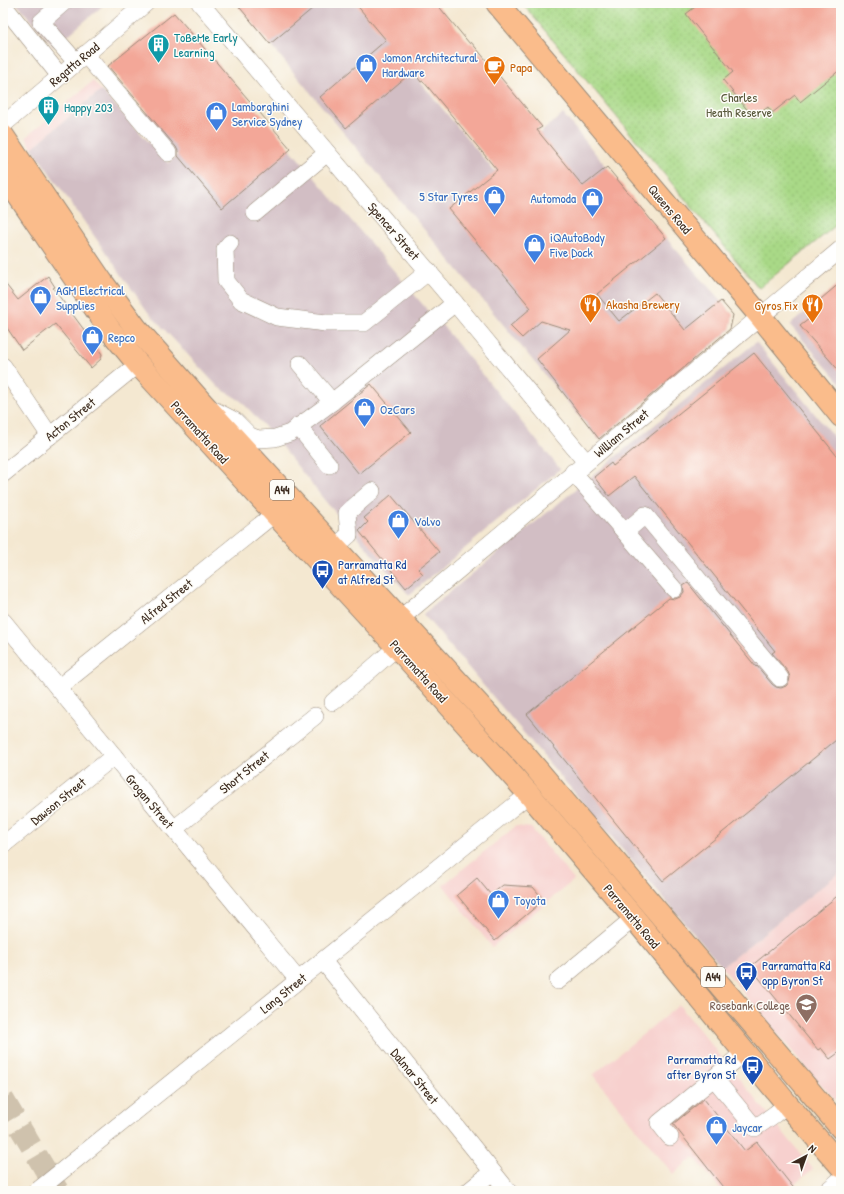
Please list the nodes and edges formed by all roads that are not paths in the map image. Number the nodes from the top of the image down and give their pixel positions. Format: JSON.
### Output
{"nodes":[{"id":1,"x":63,"y":3,"type":"edge"},
{"id":2,"x":200,"y":3,"type":"edge"},
{"id":3,"x":496,"y":3,"type":"edge"},
{"id":4,"x":3,"y":5,"type":"edge"},
{"id":5,"x":134,"y":7,"type":"edge"},
{"id":6,"x":81,"y":58,"type":"junction"},
{"id":7,"x":60,"y":76,"type":"junction"},
{"id":8,"x":3,"y":125,"type":"edge"},
{"id":9,"x":3,"y":136,"type":"edge"},
{"id":10,"x":168,"y":153,"type":"dead end"},
{"id":11,"x":327,"y":153,"type":"junction"},
{"id":12,"x":3,"y":173,"type":"edge"},
{"id":13,"x":255,"y":213,"type":"dead end"},
{"id":14,"x":230,"y":243,"type":"dead end"},
{"id":15,"x":841,"y":249,"type":"edge"},
{"id":16,"x":429,"y":271,"type":"junction"},
{"id":17,"x":455,"y":303,"type":"junction"},
{"id":18,"x":761,"y":317,"type":"junction"},
{"id":19,"x":138,"y":364,"type":"junction"},
{"id":20,"x":300,"y":364,"type":"dead end"},
{"id":21,"x":3,"y":366,"type":"edge"},
{"id":22,"x":332,"y":402,"type":"junction"},
{"id":23,"x":202,"y":403,"type":"junction"},
{"id":24,"x":841,"y":416,"type":"edge"},
{"id":25,"x":298,"y":426,"type":"junction"},
{"id":26,"x":50,"y":436,"type":"junction"},
{"id":27,"x":329,"y":465,"type":"dead end"},
{"id":28,"x":580,"y":467,"type":"junction"},
{"id":29,"x":3,"y":474,"type":"edge"},
{"id":30,"x":372,"y":491,"type":"dead end"},
{"id":31,"x":274,"y":514,"type":"junction"},
{"id":32,"x":625,"y":532,"type":"junction"},
{"id":33,"x":335,"y":547,"type":"junction"},
{"id":34,"x":674,"y":589,"type":"dead end"},
{"id":35,"x":401,"y":618,"type":"junction"},
{"id":36,"x":3,"y":621,"type":"edge"},
{"id":37,"x":397,"y":647,"type":"junction"},
{"id":38,"x":780,"y":678,"type":"dead end"},
{"id":39,"x":58,"y":688,"type":"junction"},
{"id":40,"x":333,"y":702,"type":"dead end"},
{"id":41,"x":315,"y":716,"type":"dead end"},
{"id":42,"x":114,"y":756,"type":"junction"},
{"id":43,"x":529,"y":794,"type":"junction"},
{"id":44,"x":174,"y":829,"type":"junction"},
{"id":45,"x":3,"y":845,"type":"edge"},
{"id":46,"x":634,"y":918,"type":"junction"},
{"id":47,"x":323,"y":961,"type":"junction"},
{"id":48,"x":298,"y":980,"type":"junction"},
{"id":49,"x":558,"y":981,"type":"dead end"},
{"id":50,"x":744,"y":1051,"type":"junction"},
{"id":51,"x":714,"y":1078,"type":"junction"},
{"id":52,"x":787,"y":1104,"type":"junction"},
{"id":53,"x":841,"y":1128,"type":"edge"},
{"id":54,"x":670,"y":1137,"type":"dead end"},
{"id":55,"x":841,"y":1166,"type":"edge"},
{"id":56,"x":492,"y":1172,"type":"junction"},
{"id":57,"x":841,"y":1179,"type":"edge"},
{"id":58,"x":37,"y":1191,"type":"edge"},
{"id":59,"x":469,"y":1191,"type":"edge"},
{"id":60,"x":508,"y":1191,"type":"edge"},
{"id":61,"x":827,"y":1191,"type":"edge"}],
"edges":[{"from":1,"to":6,"type":"street"},
{"from":2,"to":11,"type":"street","name":"Spencer Street"},
{"from":3,"to":18,"type":"main road","name":"Queens Road"},
{"from":4,"to":7,"type":"street"},
{"from":5,"to":6,"type":"street","name":"Regatta Road"},
{"from":6,"to":7,"type":"street","name":"Regatta Road"},
{"from":6,"to":10,"type":"street"},
{"from":7,"to":8,"type":"street","name":"Regatta Road"},
{"from":9,"to":23,"type":"main road","name":"Parramatta Road","number":"A44"},
{"from":11,"to":13,"type":"street"},
{"from":11,"to":16,"type":"street","name":"Spencer Street"},
{"from":12,"to":19,"type":"main road","name":"Parramatta Road","number":"A44"},
{"from":14,"to":16,"type":"street"},
{"from":15,"to":18,"type":"street","name":"William Street"},
{"from":16,"to":17,"type":"street","name":"Spencer Street"},
{"from":17,"to":22,"type":"street"},
{"from":17,"to":28,"type":"street","name":"Spencer Street"},
{"from":18,"to":24,"type":"main road","name":"Queens Road"},
{"from":18,"to":28,"type":"street","name":"William Street"},
{"from":19,"to":26,"type":"street","name":"Acton Street"},
{"from":19,"to":31,"type":"main road","name":"Parramatta Road","number":"A44"},
{"from":20,"to":22,"type":"street"},
{"from":21,"to":26,"type":"street"},
{"from":22,"to":25,"type":"street"},
{"from":23,"to":25,"type":"street"},
{"from":23,"to":33,"type":"main road","name":"Parramatta Road","number":"A44"},
{"from":25,"to":27,"type":"street"},
{"from":26,"to":29,"type":"street","name":"Acton Street"},
{"from":28,"to":32,"type":"street","name":"Spencer Street"},
{"from":28,"to":35,"type":"street","name":"William Street"},
{"from":30,"to":33,"type":"street"},
{"from":31,"to":37,"type":"main road","name":"Parramatta Road","number":"A44"},
{"from":31,"to":39,"type":"street","name":"Alfred Street"},
{"from":32,"to":34,"type":"street","name":"Spencer Street"},
{"from":32,"to":38,"type":"street"},
{"from":33,"to":35,"type":"main road","name":"Parramatta Road","number":"A44"},
{"from":35,"to":53,"type":"main road","name":"Parramatta Road","number":"A44"},
{"from":36,"to":39,"type":"street","name":"Grogan Street"},
{"from":37,"to":40,"type":"street"},
{"from":37,"to":43,"type":"main road","name":"Parramatta Road","number":"A44"},
{"from":39,"to":42,"type":"street","name":"Grogan Street"},
{"from":41,"to":44,"type":"street","name":"Short Street"},
{"from":42,"to":44,"type":"street","name":"Grogan Street"},
{"from":42,"to":45,"type":"street","name":"Dawson Street"},
{"from":43,"to":46,"type":"main road","name":"Parramatta Road","number":"A44"},
{"from":43,"to":47,"type":"street","name":"Lang Street"},
{"from":44,"to":48,"type":"street","name":"Grogan Street"},
{"from":46,"to":49,"type":"street"},
{"from":46,"to":50,"type":"main road","name":"Parramatta Road","number":"A44"},
{"from":47,"to":48,"type":"street","name":"Lang Street"},
{"from":47,"to":56,"type":"street","name":"Dalmar Street"},
{"from":48,"to":58,"type":"street","name":"Lang Street"},
{"from":50,"to":51,"type":"street"},
{"from":50,"to":52,"type":"main road","name":"Parramatta Road","number":"A44"},
{"from":51,"to":52,"type":"street"},
{"from":51,"to":54,"type":"street"},
{"from":52,"to":55,"type":"main road","name":"Parramatta Road","number":"A44"},
{"from":56,"to":59,"type":"street"},
{"from":56,"to":60,"type":"street","name":"Dalmar Street"},
{"from":57,"to":61,"type":"street"}]}
